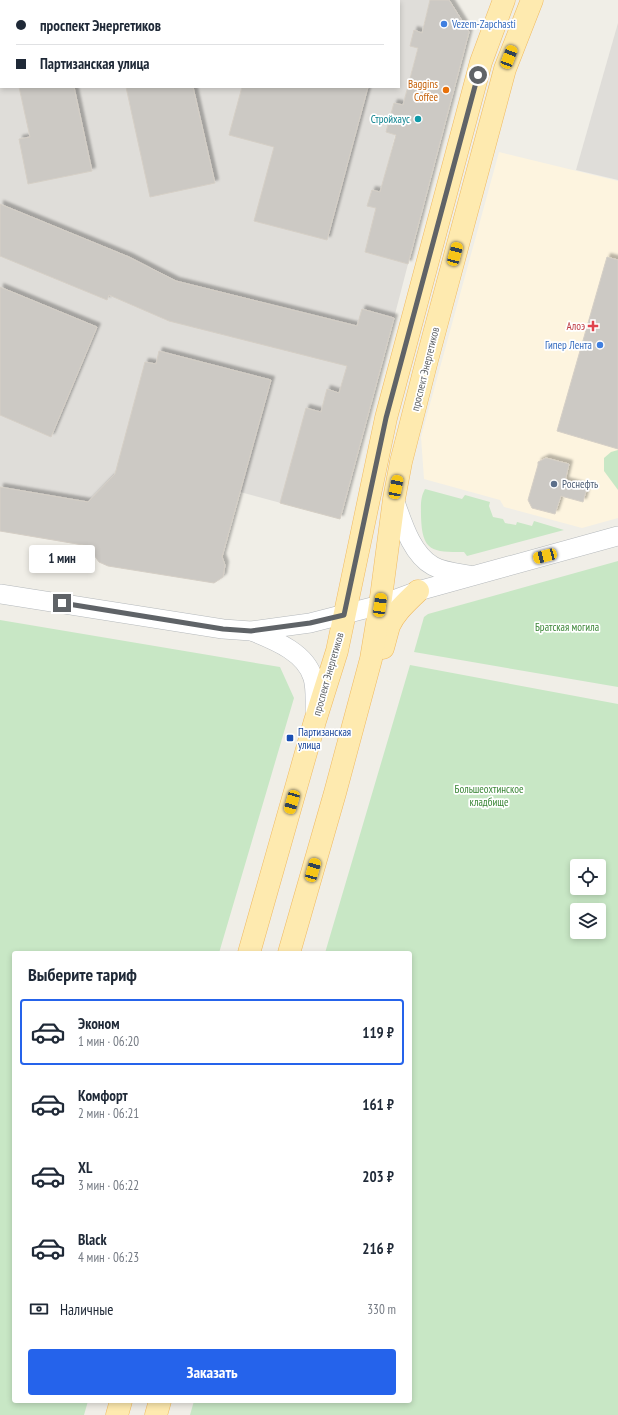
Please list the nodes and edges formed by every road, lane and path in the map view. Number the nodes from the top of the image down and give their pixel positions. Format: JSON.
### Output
{"nodes":[{"id":1,"x":504,"y":0,"type":"edge"},
{"id":2,"x":532,"y":0,"type":"edge"},
{"id":3,"x":394,"y":499,"type":"junction"},
{"id":4,"x":618,"y":536,"type":"edge"},
{"id":5,"x":473,"y":576,"type":"junction"},
{"id":6,"x":418,"y":592,"type":"junction"},
{"id":7,"x":0,"y":594,"type":"edge"},
{"id":8,"x":380,"y":605,"type":"junction"},
{"id":9,"x":344,"y":615,"type":"junction"},
{"id":10,"x":251,"y":631,"type":"junction"},
{"id":11,"x":355,"y":718,"type":"junction"},
{"id":12,"x":315,"y":721,"type":"junction"},
{"id":13,"x":250,"y":951,"type":"edge"},
{"id":14,"x":290,"y":951,"type":"edge"},
{"id":15,"x":120,"y":1403,"type":"edge"},
{"id":16,"x":159,"y":1403,"type":"edge"},
{"id":17,"x":117,"y":1415,"type":"edge"},
{"id":18,"x":156,"y":1415,"type":"edge"}],
"edges":[{"from":1,"to":9,"type":"main road","name":"проспект Энергетиков"},
{"from":2,"to":3,"type":"main road","name":"проспект Энергетиков"},
{"from":3,"to":5,"type":"street"},
{"from":3,"to":8,"type":"main road","name":"проспект Энергетиков"},
{"from":4,"to":5,"type":"street"},
{"from":5,"to":6,"type":"street"},
{"from":6,"to":8,"type":"street"},
{"from":6,"to":11,"type":"main road"},
{"from":7,"to":10,"type":"street"},
{"from":8,"to":9,"type":"street"},
{"from":8,"to":11,"type":"main road","name":"проспект Энергетиков"},
{"from":9,"to":10,"type":"street"},
{"from":9,"to":12,"type":"main road","name":"проспект Энергетиков"},
{"from":10,"to":12,"type":"street"},
{"from":11,"to":14,"type":"main road","name":"проспект Энергетиков"},
{"from":12,"to":13,"type":"main road","name":"проспект Энергетиков"},
{"from":15,"to":17,"type":"main road"},
{"from":16,"to":18,"type":"main road"}]}
